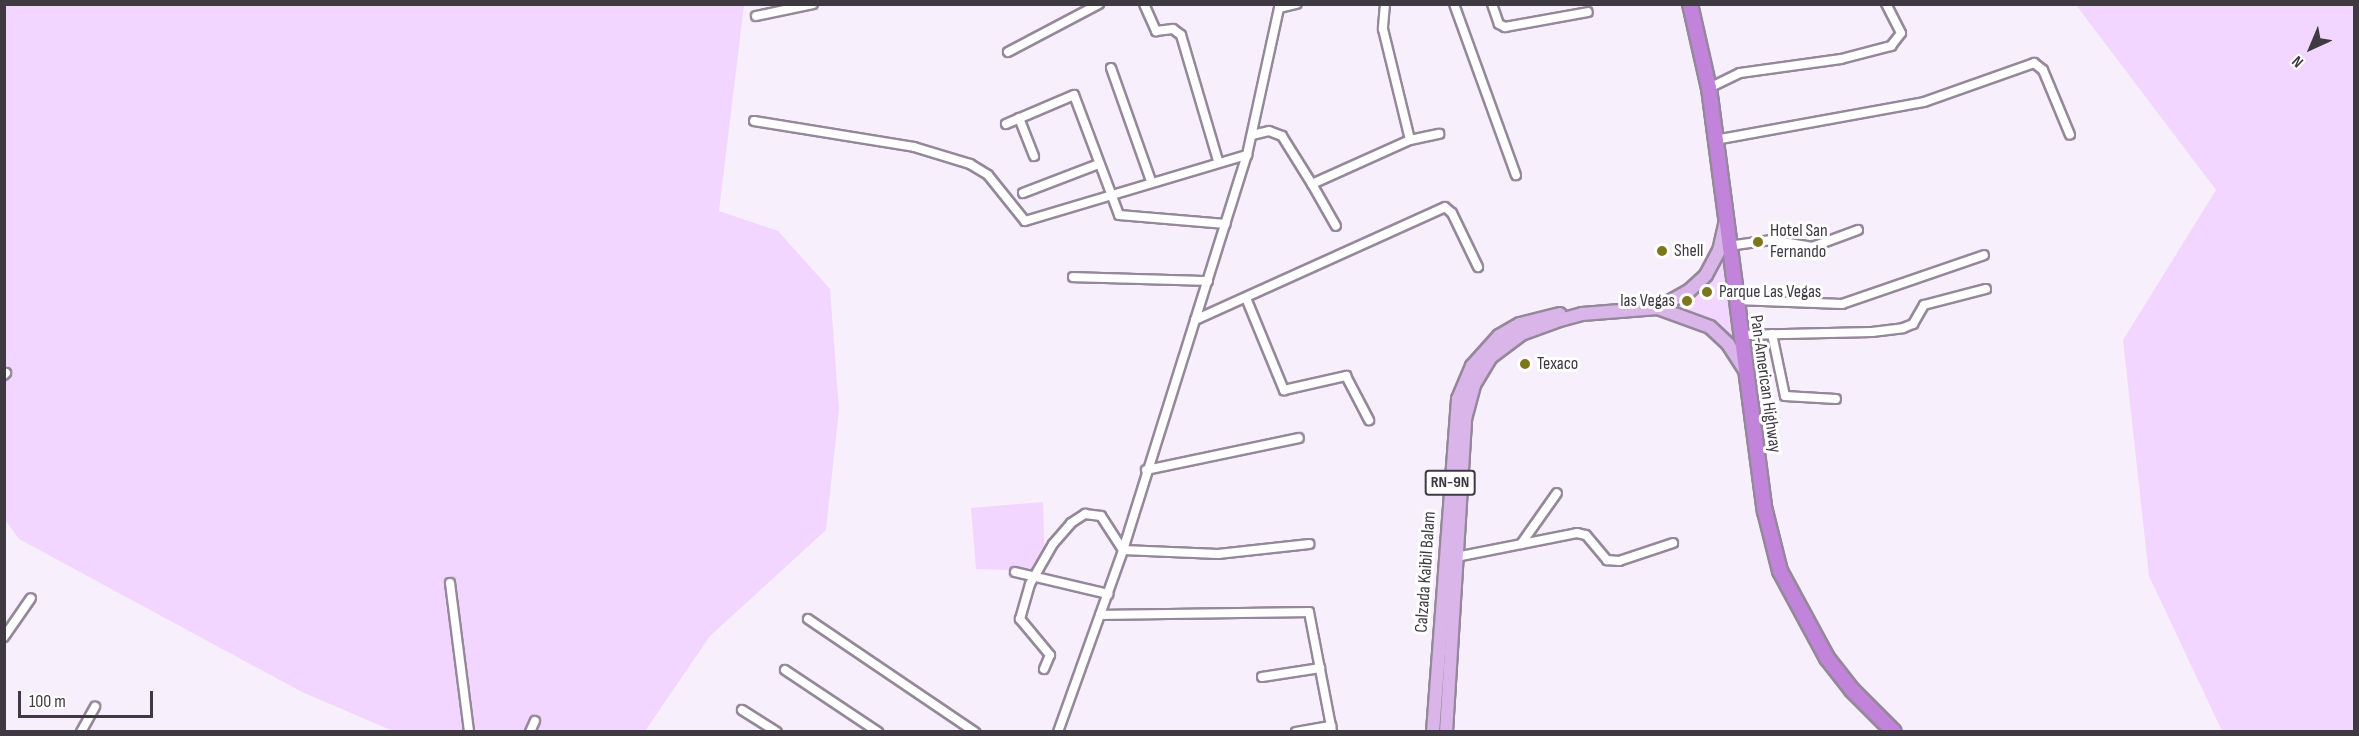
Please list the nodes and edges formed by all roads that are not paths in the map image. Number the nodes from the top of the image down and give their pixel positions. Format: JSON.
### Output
{"nodes":[{"id":1,"x":813,"y":4,"type":"edge"},
{"id":2,"x":1099,"y":4,"type":"edge"},
{"id":3,"x":1144,"y":4,"type":"edge"},
{"id":4,"x":1297,"y":4,"type":"edge"},
{"id":5,"x":1385,"y":4,"type":"edge"},
{"id":6,"x":1454,"y":4,"type":"edge"},
{"id":7,"x":1492,"y":4,"type":"edge"},
{"id":8,"x":1690,"y":4,"type":"edge"},
{"id":9,"x":1886,"y":4,"type":"edge"},
{"id":10,"x":1280,"y":6,"type":"edge"},
{"id":11,"x":1588,"y":12,"type":"dead end"},
{"id":12,"x":756,"y":16,"type":"dead end"},
{"id":13,"x":1008,"y":52,"type":"dead end"},
{"id":14,"x":1111,"y":68,"type":"dead end"},
{"id":15,"x":1709,"y":88,"type":"junction"},
{"id":16,"x":1019,"y":118,"type":"junction"},
{"id":17,"x":754,"y":122,"type":"dead end"},
{"id":18,"x":1006,"y":124,"type":"dead end"},
{"id":19,"x":1439,"y":134,"type":"dead end"},
{"id":20,"x":1252,"y":135,"type":"junction"},
{"id":21,"x":2070,"y":135,"type":"dead end"},
{"id":22,"x":1410,"y":140,"type":"junction"},
{"id":23,"x":1715,"y":140,"type":"junction"},
{"id":24,"x":1247,"y":155,"type":"junction"},
{"id":25,"x":1034,"y":156,"type":"dead end"},
{"id":26,"x":1218,"y":161,"type":"junction"},
{"id":27,"x":1099,"y":164,"type":"junction"},
{"id":28,"x":1516,"y":175,"type":"dead end"},
{"id":29,"x":1151,"y":181,"type":"junction"},
{"id":30,"x":1312,"y":184,"type":"junction"},
{"id":31,"x":1023,"y":193,"type":"dead end"},
{"id":32,"x":1110,"y":193,"type":"junction"},
{"id":33,"x":1226,"y":224,"type":"junction"},
{"id":34,"x":1725,"y":224,"type":"junction"},
{"id":35,"x":1336,"y":226,"type":"dead end"},
{"id":36,"x":1858,"y":230,"type":"dead end"},
{"id":37,"x":1728,"y":246,"type":"junction"},
{"id":38,"x":1984,"y":255,"type":"dead end"},
{"id":39,"x":1478,"y":267,"type":"dead end"},
{"id":40,"x":1073,"y":277,"type":"dead end"},
{"id":41,"x":1208,"y":281,"type":"junction"},
{"id":42,"x":1986,"y":289,"type":"dead end"},
{"id":43,"x":1246,"y":298,"type":"junction"},
{"id":44,"x":1735,"y":300,"type":"junction"},
{"id":45,"x":1659,"y":308,"type":"junction"},
{"id":46,"x":1582,"y":314,"type":"junction"},
{"id":47,"x":1195,"y":320,"type":"junction"},
{"id":48,"x":1772,"y":334,"type":"junction"},
{"id":49,"x":1739,"y":335,"type":"junction"},
{"id":50,"x":1744,"y":369,"type":"junction"},
{"id":51,"x":1836,"y":399,"type":"dead end"},
{"id":52,"x":1370,"y":420,"type":"dead end"},
{"id":53,"x":1299,"y":438,"type":"dead end"},
{"id":54,"x":1146,"y":470,"type":"junction"},
{"id":55,"x":1557,"y":493,"type":"dead end"},
{"id":56,"x":1673,"y":543,"type":"dead end"},
{"id":57,"x":1309,"y":544,"type":"dead end"},
{"id":58,"x":1521,"y":544,"type":"junction"},
{"id":59,"x":1123,"y":550,"type":"junction"},
{"id":60,"x":1456,"y":557,"type":"junction"},
{"id":61,"x":1015,"y":572,"type":"dead end"},
{"id":62,"x":1034,"y":577,"type":"junction"},
{"id":63,"x":450,"y":583,"type":"dead end"},
{"id":64,"x":1108,"y":594,"type":"junction"},
{"id":65,"x":31,"y":598,"type":"dead end"},
{"id":66,"x":1100,"y":615,"type":"junction"},
{"id":67,"x":808,"y":619,"type":"dead end"},
{"id":68,"x":4,"y":637,"type":"edge"},
{"id":69,"x":1320,"y":668,"type":"junction"},
{"id":70,"x":1044,"y":669,"type":"dead end"},
{"id":71,"x":785,"y":670,"type":"dead end"},
{"id":72,"x":1262,"y":677,"type":"dead end"},
{"id":73,"x":95,"y":707,"type":"dead end"},
{"id":74,"x":742,"y":710,"type":"dead end"},
{"id":75,"x":535,"y":721,"type":"dead end"},
{"id":76,"x":1331,"y":729,"type":"edge"},
{"id":77,"x":81,"y":732,"type":"edge"},
{"id":78,"x":469,"y":732,"type":"edge"},
{"id":79,"x":530,"y":732,"type":"edge"},
{"id":80,"x":777,"y":732,"type":"edge"},
{"id":81,"x":878,"y":732,"type":"edge"},
{"id":82,"x":975,"y":732,"type":"edge"},
{"id":83,"x":1058,"y":732,"type":"edge"},
{"id":84,"x":1296,"y":732,"type":"edge"},
{"id":85,"x":1433,"y":732,"type":"edge"},
{"id":86,"x":1446,"y":732,"type":"edge"},
{"id":87,"x":1894,"y":732,"type":"edge"}],
"edges":[{"from":1,"to":12,"type":"street"},
{"from":2,"to":13,"type":"street"},
{"from":3,"to":26,"type":"street"},
{"from":4,"to":10,"type":"street"},
{"from":5,"to":22,"type":"street"},
{"from":6,"to":28,"type":"street"},
{"from":7,"to":11,"type":"street"},
{"from":8,"to":15,"type":"highway","name":"Pan-American Highway"},
{"from":9,"to":15,"type":"street"},
{"from":10,"to":20,"type":"street"},
{"from":14,"to":29,"type":"street"},
{"from":15,"to":23,"type":"highway","name":"Pan-American Highway"},
{"from":16,"to":18,"type":"street"},
{"from":16,"to":25,"type":"street"},
{"from":16,"to":27,"type":"street"},
{"from":17,"to":32,"type":"street"},
{"from":19,"to":22,"type":"street"},
{"from":20,"to":24,"type":"street"},
{"from":20,"to":30,"type":"street"},
{"from":21,"to":23,"type":"street"},
{"from":22,"to":30,"type":"street"},
{"from":23,"to":34,"type":"highway","name":"Pan-American Highway"},
{"from":24,"to":26,"type":"street"},
{"from":24,"to":33,"type":"street"},
{"from":26,"to":29,"type":"street"},
{"from":27,"to":31,"type":"street"},
{"from":27,"to":32,"type":"street"},
{"from":29,"to":32,"type":"street"},
{"from":30,"to":35,"type":"street"},
{"from":32,"to":33,"type":"street"},
{"from":33,"to":41,"type":"street"},
{"from":34,"to":37,"type":"highway","name":"Pan-American Highway"},
{"from":34,"to":45,"type":"main road","name":"Calzada Kaibil Balam","number":"RN-9N"},
{"from":36,"to":37,"type":"street"},
{"from":37,"to":44,"type":"highway","name":"Pan-American Highway"},
{"from":38,"to":44,"type":"street"},
{"from":39,"to":43,"type":"street"},
{"from":40,"to":41,"type":"street"},
{"from":41,"to":47,"type":"street"},
{"from":42,"to":48,"type":"street"},
{"from":43,"to":47,"type":"street"},
{"from":43,"to":52,"type":"street"},
{"from":44,"to":49,"type":"highway","name":"Pan-American Highway"},
{"from":45,"to":46,"type":"main road","name":"Calzada Kaibil Balam","number":"RN-9N"},
{"from":45,"to":50,"type":"main road","name":"Calzada Kaibil Balam","number":"RN-9N"},
{"from":46,"to":60,"type":"main road","name":"Calzada Kaibil Balam","number":"RN-9N"},
{"from":46,"to":85,"type":"main road","name":"Calzada Kaibil Balam","number":"RN-9N"},
{"from":47,"to":54,"type":"street"},
{"from":48,"to":49,"type":"street"},
{"from":48,"to":51,"type":"street"},
{"from":49,"to":50,"type":"highway","name":"Pan-American Highway"},
{"from":50,"to":87,"type":"highway","name":"Pan-American Highway"},
{"from":53,"to":54,"type":"street"},
{"from":54,"to":59,"type":"street"},
{"from":55,"to":58,"type":"street"},
{"from":56,"to":58,"type":"street"},
{"from":57,"to":59,"type":"street"},
{"from":58,"to":60,"type":"street"},
{"from":59,"to":62,"type":"street"},
{"from":59,"to":64,"type":"street"},
{"from":60,"to":86,"type":"main road","name":"Calzada Kaibil Balam","number":"RN-9N"},
{"from":61,"to":62,"type":"street"},
{"from":62,"to":64,"type":"street"},
{"from":62,"to":70,"type":"street"},
{"from":63,"to":78,"type":"street"},
{"from":64,"to":66,"type":"street"},
{"from":65,"to":68,"type":"street"},
{"from":66,"to":69,"type":"street"},
{"from":66,"to":83,"type":"street"},
{"from":67,"to":82,"type":"street"},
{"from":69,"to":72,"type":"street"},
{"from":69,"to":76,"type":"street"},
{"from":71,"to":81,"type":"street"},
{"from":73,"to":77,"type":"street"},
{"from":74,"to":80,"type":"street"},
{"from":75,"to":79,"type":"street"},
{"from":76,"to":84,"type":"street"}]}
